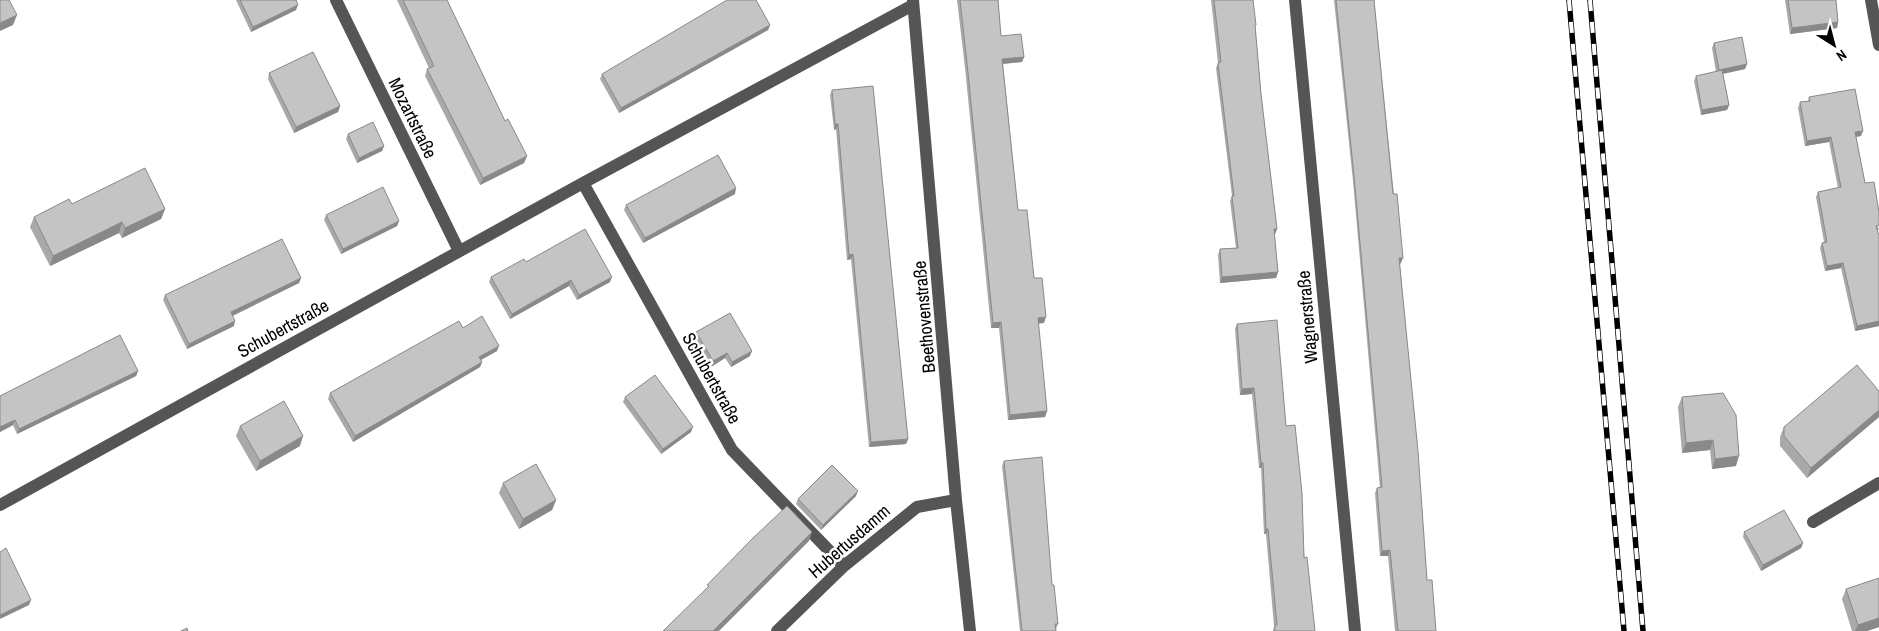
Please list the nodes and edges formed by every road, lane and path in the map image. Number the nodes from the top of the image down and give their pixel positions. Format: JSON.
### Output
{"nodes":[{"id":1,"x":336,"y":0,"type":"edge"},
{"id":2,"x":1295,"y":0,"type":"edge"},
{"id":3,"x":1871,"y":0,"type":"edge"},
{"id":4,"x":913,"y":3,"type":"edge"},
{"id":5,"x":1879,"y":46,"type":"edge"},
{"id":6,"x":583,"y":183,"type":"junction"},
{"id":7,"x":459,"y":251,"type":"junction"},
{"id":8,"x":1879,"y":483,"type":"edge"},
{"id":9,"x":956,"y":500,"type":"junction"},
{"id":10,"x":0,"y":504,"type":"edge"},
{"id":11,"x":1813,"y":522,"type":"dead end"},
{"id":12,"x":844,"y":566,"type":"junction"},
{"id":13,"x":777,"y":631,"type":"edge"},
{"id":14,"x":970,"y":631,"type":"edge"},
{"id":15,"x":1355,"y":631,"type":"edge"}],
"edges":[{"from":1,"to":7,"type":"street","name":"Mozartstraße"},
{"from":2,"to":15,"type":"street","name":"Wagnerstraße"},
{"from":3,"to":5,"type":"street"},
{"from":4,"to":6,"type":"street","name":"Schubertstraße"},
{"from":4,"to":9,"type":"street","name":"Beethovenstraße"},
{"from":6,"to":7,"type":"street","name":"Schubertstraße"},
{"from":6,"to":12,"type":"street","name":"Schubertstraße"},
{"from":7,"to":10,"type":"street","name":"Schubertstraße"},
{"from":8,"to":11,"type":"street"},
{"from":9,"to":12,"type":"street","name":"Hubertusdamm"},
{"from":9,"to":14,"type":"street","name":"Beethovenstraße"},
{"from":12,"to":13,"type":"street","name":"Hubertusdamm"}]}
